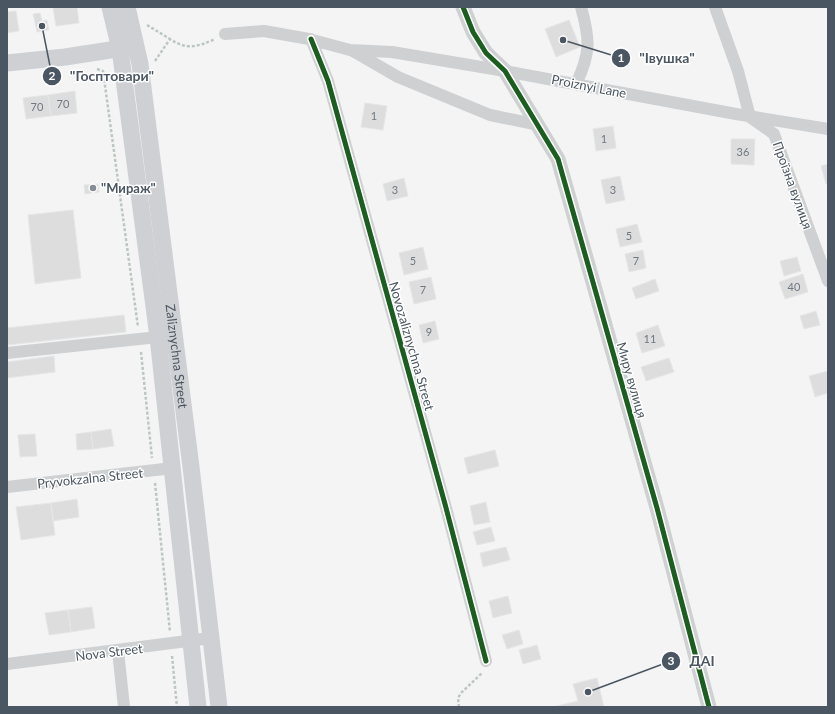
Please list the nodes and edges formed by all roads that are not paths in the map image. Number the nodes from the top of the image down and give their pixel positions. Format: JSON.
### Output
{"nodes":[{"id":1,"x":110,"y":7,"type":"edge"},
{"id":2,"x":127,"y":7,"type":"edge"},
{"id":3,"x":463,"y":7,"type":"edge"},
{"id":4,"x":581,"y":7,"type":"edge"},
{"id":5,"x":715,"y":7,"type":"edge"},
{"id":6,"x":225,"y":34,"type":"road end"},
{"id":7,"x":312,"y":39,"type":"junction"},
{"id":8,"x":136,"y":46,"type":"junction"},
{"id":9,"x":120,"y":49,"type":"junction"},
{"id":10,"x":350,"y":50,"type":"junction"},
{"id":11,"x":7,"y":63,"type":"edge"},
{"id":12,"x":505,"y":71,"type":"junction"},
{"id":13,"x":576,"y":84,"type":"junction"},
{"id":14,"x":750,"y":117,"type":"junction"},
{"id":15,"x":539,"y":125,"type":"junction"},
{"id":16,"x":828,"y":129,"type":"edge"},
{"id":17,"x":828,"y":281,"type":"edge"},
{"id":18,"x":158,"y":337,"type":"junction"},
{"id":19,"x":7,"y":353,"type":"edge"},
{"id":20,"x":173,"y":468,"type":"junction"},
{"id":21,"x":7,"y":487,"type":"edge"},
{"id":22,"x":211,"y":638,"type":"junction"},
{"id":23,"x":190,"y":641,"type":"junction"},
{"id":24,"x":118,"y":651,"type":"junction"},
{"id":25,"x":486,"y":661,"type":"road end"},
{"id":26,"x":7,"y":664,"type":"edge"},
{"id":27,"x":124,"y":707,"type":"edge"},
{"id":28,"x":198,"y":707,"type":"edge"},
{"id":29,"x":219,"y":707,"type":"edge"},
{"id":30,"x":708,"y":707,"type":"edge"}],
"edges":[{"from":1,"to":9,"type":"main road","name":"Zaliznychna Street"},
{"from":2,"to":8,"type":"main road","name":"Zaliznychna Street"},
{"from":3,"to":12,"type":"street","name":"Миру вулиця"},
{"from":4,"to":13,"type":"street"},
{"from":5,"to":14,"type":"street"},
{"from":6,"to":7,"type":"street","name":"Proiznyi Lane"},
{"from":7,"to":10,"type":"street","name":"Proiznyi Lane"},
{"from":7,"to":25,"type":"street","name":"Novozaliznychna Street"},
{"from":8,"to":9,"type":"main road"},
{"from":8,"to":22,"type":"main road","name":"Zaliznychna Street"},
{"from":9,"to":11,"type":"main road"},
{"from":9,"to":18,"type":"main road","name":"Zaliznychna Street"},
{"from":10,"to":12,"type":"street","name":"Proiznyi Lane"},
{"from":10,"to":15,"type":"street","name":"Proiznyi Lane"},
{"from":12,"to":13,"type":"street","name":"Proiznyi Lane"},
{"from":12,"to":15,"type":"street","name":"Миру вулиця"},
{"from":13,"to":14,"type":"street","name":"Proiznyi Lane"},
{"from":14,"to":16,"type":"street","name":"Proiznyi Lane"},
{"from":14,"to":17,"type":"street","name":"Проїзна вулиця"},
{"from":15,"to":30,"type":"street","name":"Миру вулиця"},
{"from":18,"to":19,"type":"street"},
{"from":18,"to":20,"type":"main road","name":"Zaliznychna Street"},
{"from":20,"to":21,"type":"street","name":"Pryvokzalna Street"},
{"from":20,"to":23,"type":"main road","name":"Zaliznychna Street"},
{"from":22,"to":23,"type":"street","name":"Nova Street"},
{"from":22,"to":29,"type":"main road","name":"Zaliznychna Street"},
{"from":23,"to":24,"type":"street","name":"Nova Street"},
{"from":23,"to":28,"type":"main road","name":"Zaliznychna Street"},
{"from":24,"to":26,"type":"street","name":"Nova Street"},
{"from":24,"to":27,"type":"street"}]}
